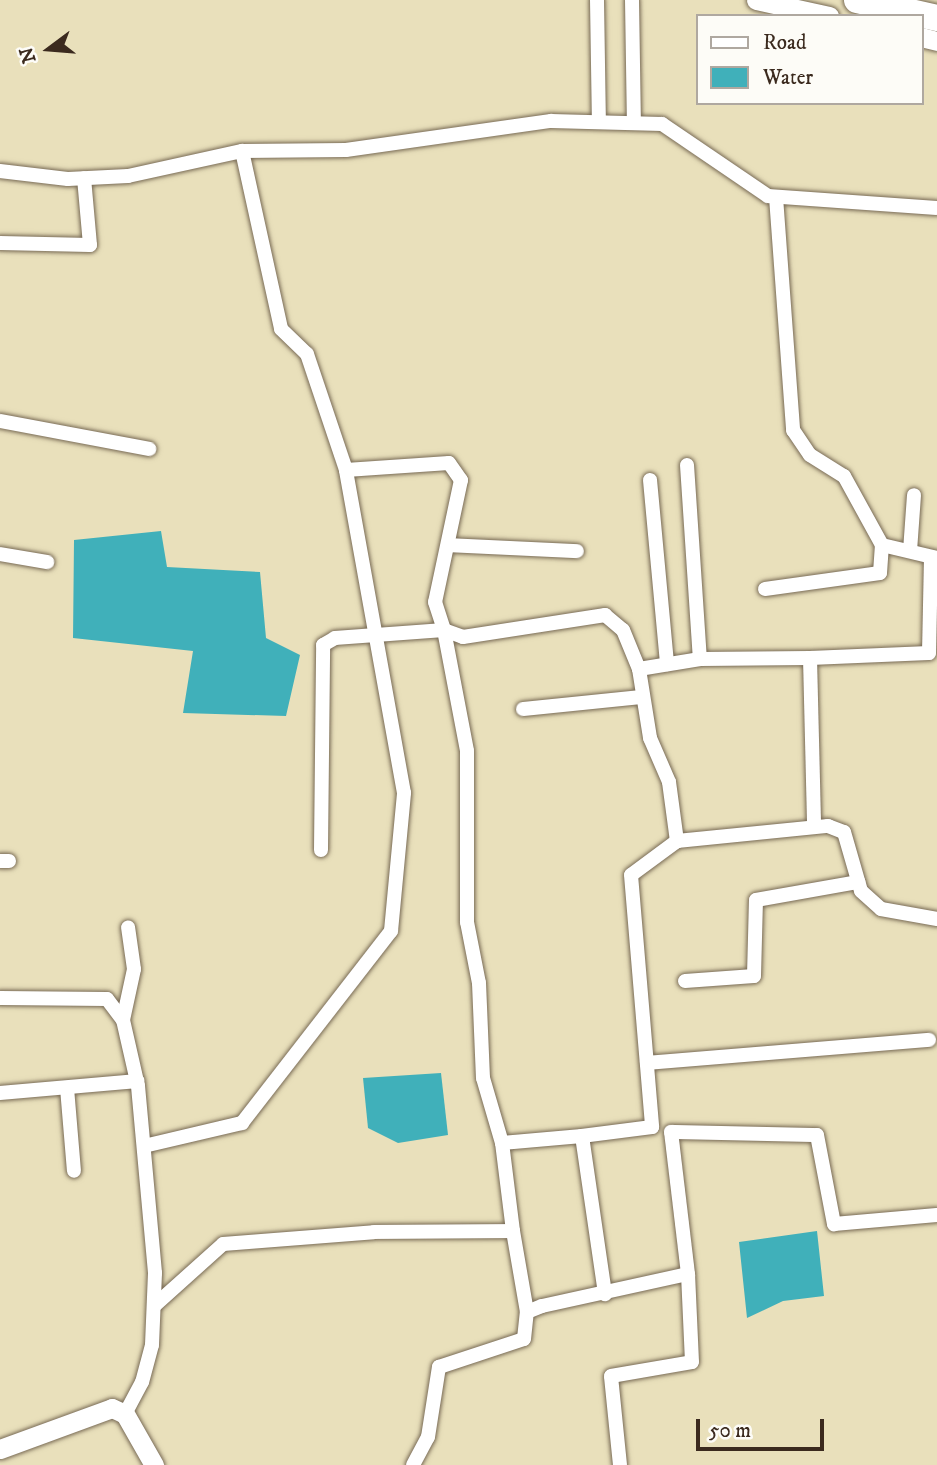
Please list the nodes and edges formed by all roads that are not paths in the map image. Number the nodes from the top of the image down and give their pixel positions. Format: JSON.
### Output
{"nodes":[{"id":1,"x":597,"y":0,"type":"edge"},
{"id":2,"x":632,"y":0,"type":"edge"},
{"id":3,"x":757,"y":0,"type":"edge"},
{"id":4,"x":857,"y":0,"type":"edge"},
{"id":5,"x":820,"y":14,"type":"edge"},
{"id":6,"x":919,"y":14,"type":"edge"},
{"id":7,"x":599,"y":121,"type":"junction"},
{"id":8,"x":634,"y":123,"type":"junction"},
{"id":9,"x":242,"y":151,"type":"junction"},
{"id":10,"x":0,"y":171,"type":"edge"},
{"id":11,"x":84,"y":178,"type":"junction"},
{"id":12,"x":776,"y":197,"type":"junction"},
{"id":13,"x":937,"y":208,"type":"edge"},
{"id":14,"x":0,"y":243,"type":"edge"},
{"id":15,"x":0,"y":421,"type":"edge"},
{"id":16,"x":149,"y":449,"type":"dead end"},
{"id":17,"x":687,"y":466,"type":"dead end"},
{"id":18,"x":346,"y":470,"type":"junction"},
{"id":19,"x":650,"y":480,"type":"dead end"},
{"id":20,"x":914,"y":495,"type":"dead end"},
{"id":21,"x":448,"y":545,"type":"junction"},
{"id":22,"x":882,"y":545,"type":"junction"},
{"id":23,"x":577,"y":551,"type":"dead end"},
{"id":24,"x":910,"y":551,"type":"junction"},
{"id":25,"x":0,"y":554,"type":"edge"},
{"id":26,"x":934,"y":557,"type":"edge"},
{"id":27,"x":47,"y":562,"type":"dead end"},
{"id":28,"x":765,"y":589,"type":"dead end"},
{"id":29,"x":443,"y":630,"type":"junction"},
{"id":30,"x":379,"y":636,"type":"junction"},
{"id":31,"x":810,"y":658,"type":"junction"},
{"id":32,"x":701,"y":659,"type":"junction"},
{"id":33,"x":667,"y":664,"type":"junction"},
{"id":34,"x":639,"y":668,"type":"junction"},
{"id":35,"x":641,"y":697,"type":"junction"},
{"id":36,"x":523,"y":709,"type":"dead end"},
{"id":37,"x":814,"y":824,"type":"junction"},
{"id":38,"x":677,"y":841,"type":"junction"},
{"id":39,"x":321,"y":850,"type":"dead end"},
{"id":40,"x":858,"y":882,"type":"junction"},
{"id":41,"x":937,"y":919,"type":"edge"},
{"id":42,"x":128,"y":926,"type":"dead end"},
{"id":43,"x":685,"y":981,"type":"dead end"},
{"id":44,"x":0,"y":998,"type":"edge"},
{"id":45,"x":123,"y":1020,"type":"junction"},
{"id":46,"x":929,"y":1040,"type":"dead end"},
{"id":47,"x":647,"y":1063,"type":"junction"},
{"id":48,"x":136,"y":1081,"type":"junction"},
{"id":49,"x":67,"y":1088,"type":"junction"},
{"id":50,"x":0,"y":1093,"type":"edge"},
{"id":51,"x":582,"y":1136,"type":"junction"},
{"id":52,"x":502,"y":1143,"type":"junction"},
{"id":53,"x":144,"y":1146,"type":"junction"},
{"id":54,"x":74,"y":1171,"type":"dead end"},
{"id":55,"x":937,"y":1215,"type":"edge"},
{"id":56,"x":513,"y":1231,"type":"junction"},
{"id":57,"x":688,"y":1274,"type":"junction"},
{"id":58,"x":605,"y":1294,"type":"junction"},
{"id":59,"x":154,"y":1306,"type":"junction"},
{"id":60,"x":527,"y":1312,"type":"junction"},
{"id":61,"x":125,"y":1414,"type":"junction"},
{"id":62,"x":0,"y":1449,"type":"edge"},
{"id":63,"x":154,"y":1465,"type":"edge"},
{"id":64,"x":413,"y":1465,"type":"edge"},
{"id":65,"x":620,"y":1465,"type":"edge"}],
"edges":[{"from":1,"to":7,"type":"street"},
{"from":2,"to":8,"type":"street"},
{"from":3,"to":5,"type":"street"},
{"from":4,"to":6,"type":"highway"},
{"from":7,"to":8,"type":"street"},
{"from":7,"to":9,"type":"street"},
{"from":8,"to":12,"type":"street"},
{"from":9,"to":11,"type":"street"},
{"from":9,"to":18,"type":"street"},
{"from":10,"to":11,"type":"street"},
{"from":11,"to":14,"type":"street"},
{"from":12,"to":13,"type":"street"},
{"from":12,"to":22,"type":"street"},
{"from":15,"to":16,"type":"street"},
{"from":17,"to":32,"type":"street"},
{"from":18,"to":21,"type":"street"},
{"from":18,"to":30,"type":"street"},
{"from":19,"to":33,"type":"street"},
{"from":20,"to":24,"type":"street"},
{"from":21,"to":23,"type":"street"},
{"from":21,"to":29,"type":"street"},
{"from":22,"to":24,"type":"street"},
{"from":22,"to":28,"type":"street"},
{"from":24,"to":26,"type":"street"},
{"from":25,"to":27,"type":"street"},
{"from":26,"to":31,"type":"street"},
{"from":29,"to":30,"type":"street"},
{"from":29,"to":34,"type":"street"},
{"from":29,"to":52,"type":"street"},
{"from":30,"to":39,"type":"street"},
{"from":30,"to":53,"type":"street"},
{"from":31,"to":32,"type":"street"},
{"from":31,"to":37,"type":"street"},
{"from":32,"to":33,"type":"street"},
{"from":33,"to":34,"type":"street"},
{"from":34,"to":35,"type":"street"},
{"from":35,"to":36,"type":"street"},
{"from":35,"to":38,"type":"street"},
{"from":37,"to":38,"type":"street"},
{"from":37,"to":40,"type":"street"},
{"from":38,"to":47,"type":"street"},
{"from":40,"to":41,"type":"street"},
{"from":40,"to":43,"type":"street"},
{"from":42,"to":45,"type":"street"},
{"from":44,"to":45,"type":"street"},
{"from":45,"to":48,"type":"street"},
{"from":46,"to":47,"type":"street"},
{"from":47,"to":51,"type":"street"},
{"from":48,"to":49,"type":"street"},
{"from":48,"to":53,"type":"street"},
{"from":49,"to":50,"type":"street"},
{"from":49,"to":54,"type":"street"},
{"from":51,"to":52,"type":"street"},
{"from":51,"to":58,"type":"street"},
{"from":52,"to":56,"type":"street"},
{"from":53,"to":59,"type":"street"},
{"from":55,"to":57,"type":"street"},
{"from":56,"to":59,"type":"street"},
{"from":56,"to":60,"type":"street"},
{"from":57,"to":58,"type":"street"},
{"from":57,"to":65,"type":"street"},
{"from":58,"to":60,"type":"street"},
{"from":59,"to":61,"type":"street"},
{"from":60,"to":64,"type":"street"},
{"from":61,"to":62,"type":"street"},
{"from":61,"to":63,"type":"street"}]}
